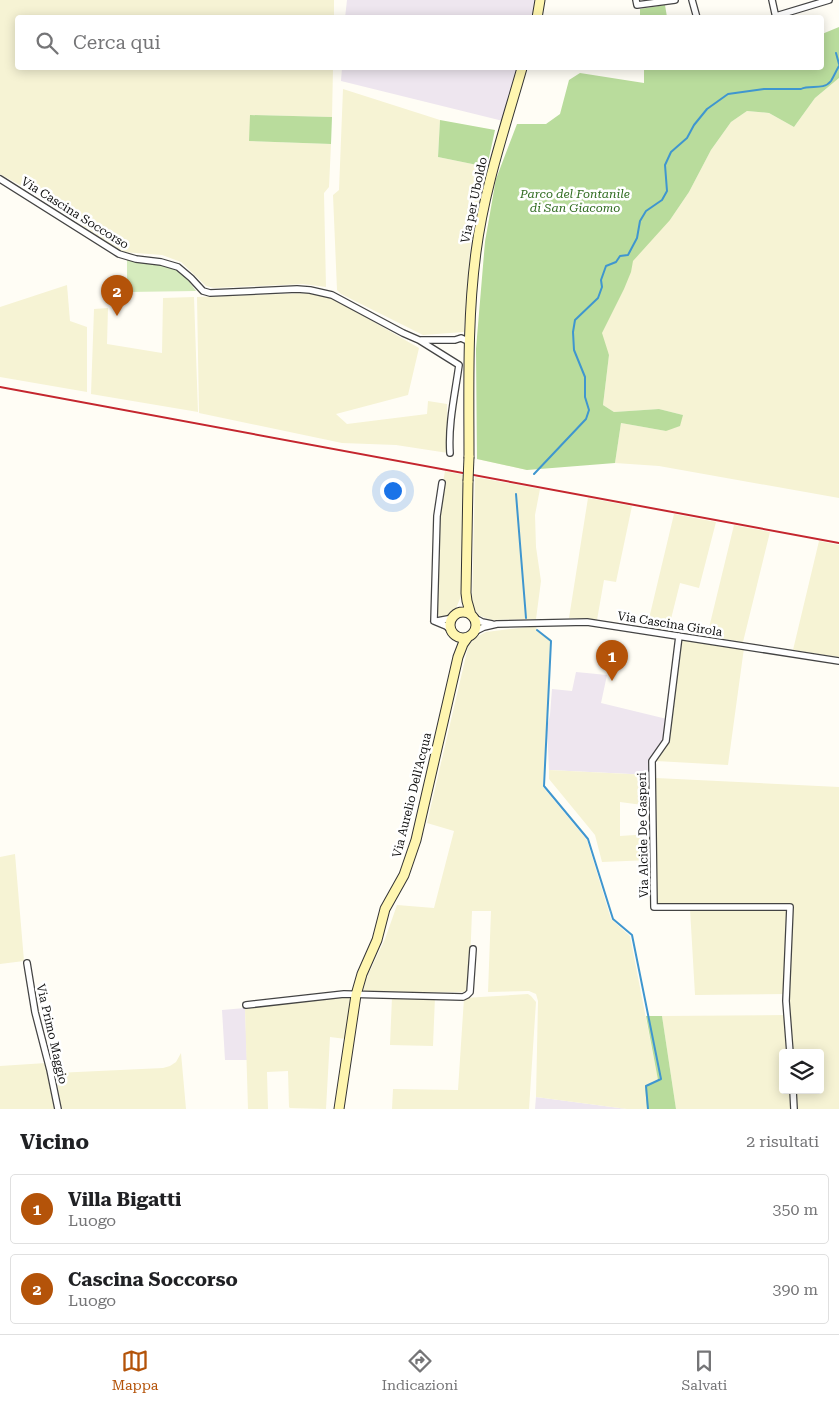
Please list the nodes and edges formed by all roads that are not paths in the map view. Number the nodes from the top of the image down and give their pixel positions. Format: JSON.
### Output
{"nodes":[{"id":1,"x":540,"y":0,"type":"edge"},
{"id":2,"x":636,"y":0,"type":"edge"},
{"id":3,"x":675,"y":0,"type":"edge"},
{"id":4,"x":692,"y":0,"type":"edge"},
{"id":5,"x":772,"y":0,"type":"edge"},
{"id":6,"x":828,"y":0,"type":"edge"},
{"id":7,"x":538,"y":15,"type":"edge"},
{"id":8,"x":696,"y":15,"type":"edge"},
{"id":9,"x":776,"y":15,"type":"edge"},
{"id":10,"x":782,"y":15,"type":"edge"},
{"id":11,"x":521,"y":70,"type":"edge"},
{"id":12,"x":0,"y":179,"type":"edge"},
{"id":13,"x":419,"y":340,"type":"junction"},
{"id":14,"x":470,"y":342,"type":"junction"},
{"id":15,"x":450,"y":453,"type":"dead end"},
{"id":16,"x":442,"y":483,"type":"dead end"},
{"id":17,"x":466,"y":593,"type":"junction"},
{"id":18,"x":454,"y":616,"type":"junction"},
{"id":19,"x":472,"y":616,"type":"junction"},
{"id":20,"x":434,"y":621,"type":"junction"},
{"id":21,"x":497,"y":624,"type":"junction"},
{"id":22,"x":454,"y":633,"type":"junction"},
{"id":23,"x":471,"y":634,"type":"junction"},
{"id":24,"x":679,"y":636,"type":"junction"},
{"id":25,"x":458,"y":657,"type":"junction"},
{"id":26,"x":839,"y":661,"type":"edge"},
{"id":27,"x":473,"y":949,"type":"dead end"},
{"id":28,"x":27,"y":963,"type":"dead end"},
{"id":29,"x":356,"y":995,"type":"junction"},
{"id":30,"x":246,"y":1005,"type":"dead end"},
{"id":31,"x":790,"y":1049,"type":"edge"},
{"id":32,"x":792,"y":1094,"type":"edge"},
{"id":33,"x":58,"y":1109,"type":"edge"},
{"id":34,"x":339,"y":1109,"type":"edge"},
{"id":35,"x":794,"y":1109,"type":"edge"}],
"edges":[{"from":1,"to":7,"type":"street"},
{"from":2,"to":3,"type":"street"},
{"from":4,"to":8,"type":"street"},
{"from":5,"to":9,"type":"street"},
{"from":6,"to":10,"type":"street"},
{"from":11,"to":14,"type":"street","name":"Via per Uboldo"},
{"from":12,"to":13,"type":"street","name":"Via Cascina Soccorso"},
{"from":13,"to":14,"type":"street","name":"Via Cascina Soccorso"},
{"from":13,"to":15,"type":"street","name":"Via Cascina Soccorso"},
{"from":14,"to":17,"type":"street","bridge":true},
{"from":16,"to":20,"type":"street"},
{"from":17,"to":18,"type":"street"},
{"from":17,"to":19,"type":"street"},
{"from":18,"to":19,"type":"street"},
{"from":18,"to":20,"type":"street"},
{"from":18,"to":22,"type":"street"},
{"from":19,"to":21,"type":"street","name":"Via Cascina Girola"},
{"from":19,"to":23,"type":"street"},
{"from":20,"to":22,"type":"street"},
{"from":21,"to":23,"type":"street","name":"Via Cascina Girola"},
{"from":21,"to":24,"type":"street","name":"Via Cascina Girola"},
{"from":22,"to":23,"type":"street"},
{"from":22,"to":25,"type":"street","name":"Via Aurelio Dell'Acqua"},
{"from":23,"to":25,"type":"street","name":"Via Aurelio Dell'Acqua"},
{"from":24,"to":26,"type":"street","name":"Via Cascina Girola"},
{"from":24,"to":31,"type":"street","name":"Via Alcide De Gasperi"},
{"from":25,"to":29,"type":"street","name":"Via Aurelio Dell'Acqua"},
{"from":27,"to":29,"type":"street"},
{"from":28,"to":33,"type":"street","name":"Via Primo Maggio"},
{"from":29,"to":30,"type":"street"},
{"from":29,"to":34,"type":"street","name":"Via Aurelio Dell'Acqua"},
{"from":32,"to":35,"type":"street"}]}
